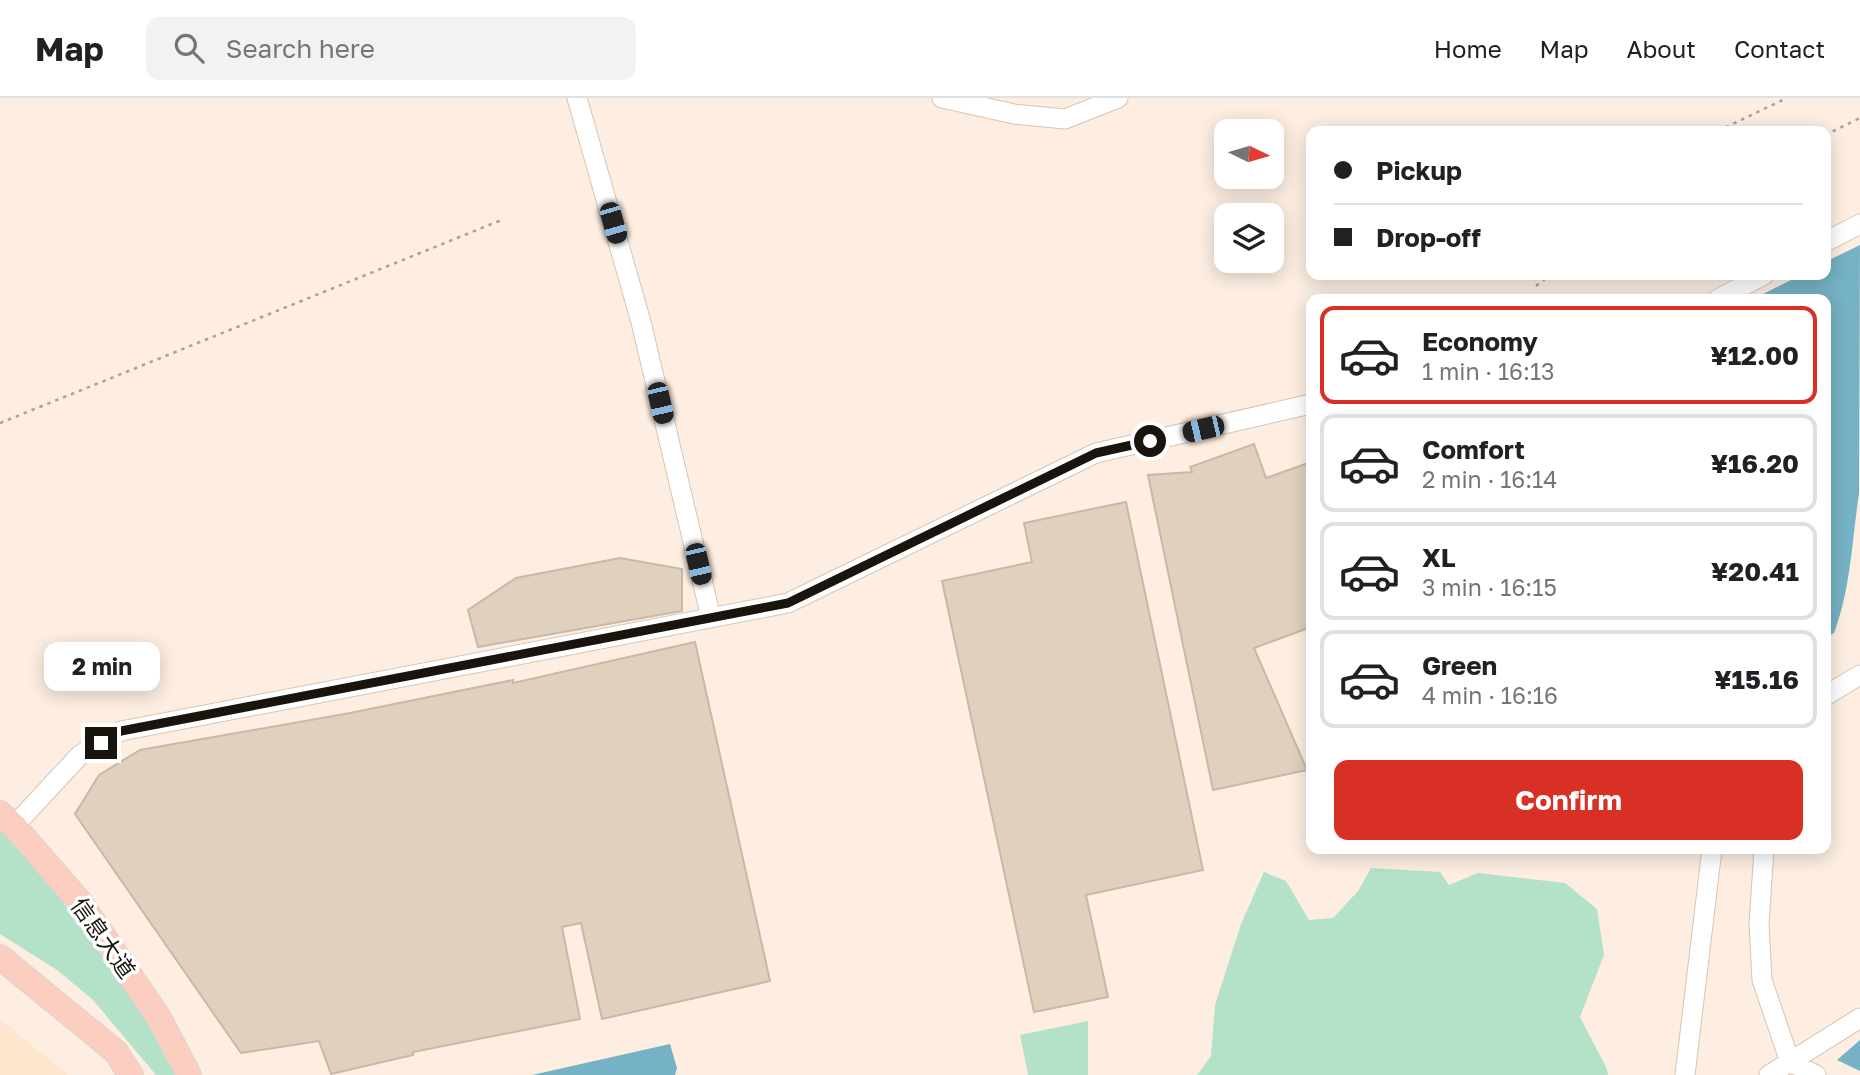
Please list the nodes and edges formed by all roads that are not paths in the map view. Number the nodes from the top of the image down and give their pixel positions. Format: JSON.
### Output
{"nodes":[{"id":1,"x":578,"y":98,"type":"edge"},
{"id":2,"x":942,"y":98,"type":"edge"},
{"id":3,"x":1118,"y":98,"type":"edge"},
{"id":4,"x":1860,"y":224,"type":"edge"},
{"id":5,"x":1831,"y":239,"type":"edge"},
{"id":6,"x":1754,"y":280,"type":"edge"},
{"id":7,"x":1728,"y":294,"type":"edge"},
{"id":8,"x":1306,"y":405,"type":"edge"},
{"id":9,"x":711,"y":618,"type":"junction"},
{"id":10,"x":1860,"y":675,"type":"edge"},
{"id":11,"x":1831,"y":692,"type":"edge"},
{"id":12,"x":7,"y":820,"type":"edge"},
{"id":13,"x":1711,"y":854,"type":"edge"},
{"id":14,"x":1763,"y":854,"type":"edge"},
{"id":15,"x":0,"y":957,"type":"edge"},
{"id":16,"x":1860,"y":1018,"type":"edge"},
{"id":17,"x":1790,"y":1062,"type":"junction"},
{"id":18,"x":131,"y":1075,"type":"edge"},
{"id":19,"x":189,"y":1075,"type":"edge"},
{"id":20,"x":1685,"y":1075,"type":"edge"},
{"id":21,"x":1769,"y":1075,"type":"edge"},
{"id":22,"x":1816,"y":1075,"type":"edge"}],
"edges":[{"from":1,"to":9,"type":"street"},
{"from":2,"to":3,"type":"street"},
{"from":4,"to":5,"type":"street"},
{"from":6,"to":7,"type":"street"},
{"from":8,"to":9,"type":"street"},
{"from":9,"to":12,"type":"street"},
{"from":10,"to":11,"type":"street"},
{"from":12,"to":19,"type":"main road","name":"信息大道"},
{"from":13,"to":20,"type":"street"},
{"from":14,"to":17,"type":"street"},
{"from":15,"to":18,"type":"main road"},
{"from":16,"to":17,"type":"street"},
{"from":17,"to":21,"type":"street"},
{"from":17,"to":22,"type":"street"}]}
